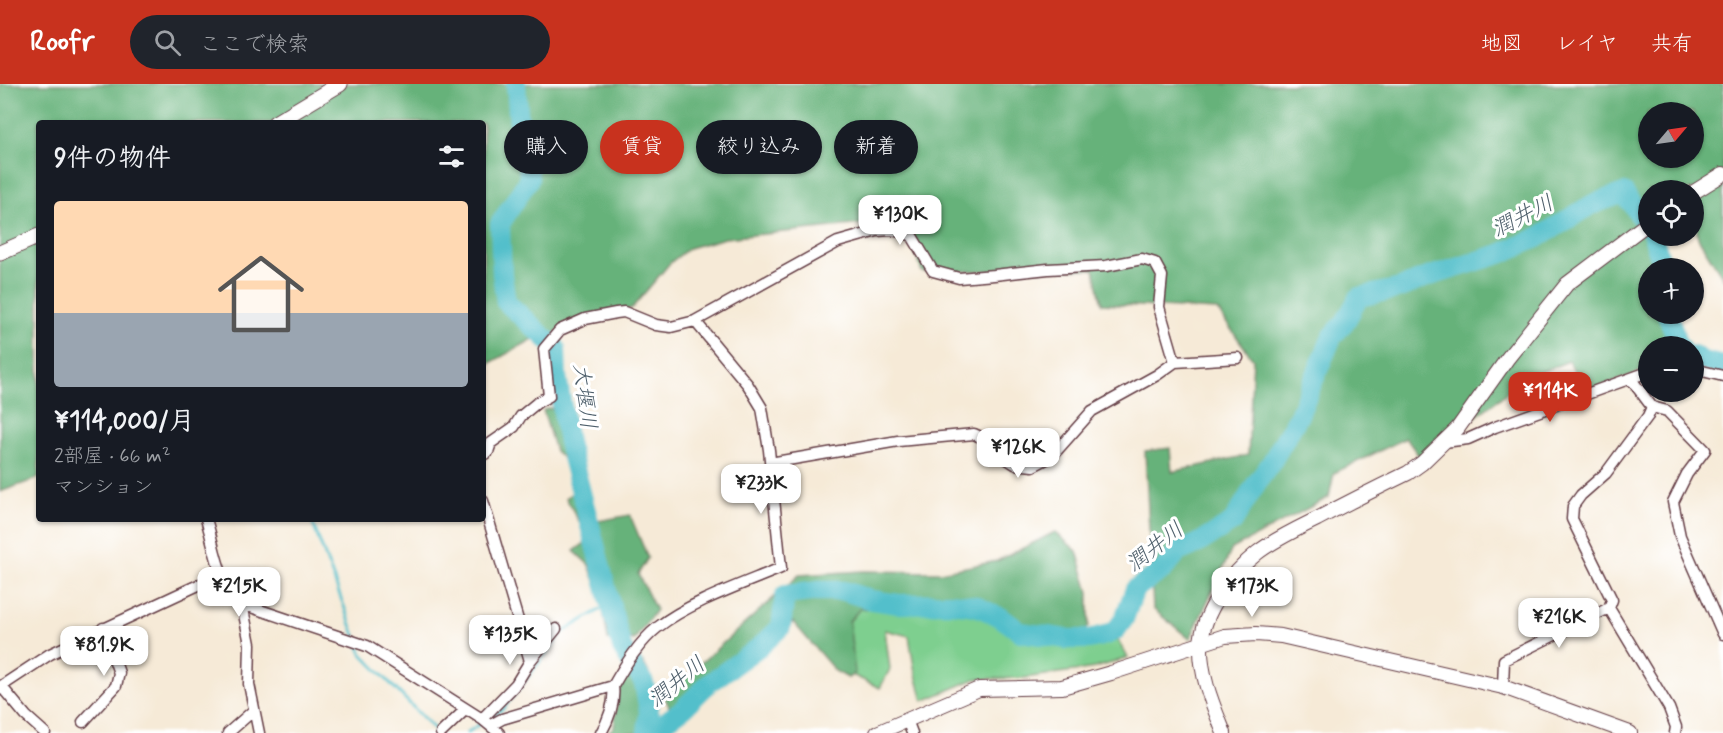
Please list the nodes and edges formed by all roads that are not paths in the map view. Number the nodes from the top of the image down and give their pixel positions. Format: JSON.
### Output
{"nodes":[{"id":1,"x":340,"y":84,"type":"edge"},
{"id":2,"x":280,"y":120,"type":"edge"},
{"id":3,"x":1723,"y":174,"type":"edge"},
{"id":4,"x":1704,"y":185,"type":"edge"},
{"id":5,"x":1638,"y":231,"type":"edge"},
{"id":6,"x":36,"y":237,"type":"edge"},
{"id":7,"x":0,"y":253,"type":"edge"},
{"id":8,"x":695,"y":321,"type":"junction"},
{"id":9,"x":1238,"y":358,"type":"dead end"},
{"id":10,"x":1175,"y":362,"type":"junction"},
{"id":11,"x":1704,"y":371,"type":"edge"},
{"id":12,"x":1638,"y":376,"type":"edge"},
{"id":13,"x":1723,"y":376,"type":"edge"},
{"id":14,"x":1631,"y":379,"type":"junction"},
{"id":15,"x":1652,"y":407,"type":"junction"},
{"id":16,"x":1443,"y":442,"type":"junction"},
{"id":17,"x":486,"y":453,"type":"edge"},
{"id":18,"x":770,"y":463,"type":"junction"},
{"id":19,"x":486,"y":511,"type":"edge"},
{"id":20,"x":207,"y":522,"type":"edge"},
{"id":21,"x":222,"y":574,"type":"junction"},
{"id":22,"x":242,"y":604,"type":"junction"},
{"id":23,"x":1609,"y":608,"type":"junction"},
{"id":24,"x":103,"y":628,"type":"junction"},
{"id":25,"x":556,"y":629,"type":"dead end"},
{"id":26,"x":1723,"y":634,"type":"edge"},
{"id":27,"x":1201,"y":644,"type":"junction"},
{"id":28,"x":530,"y":661,"type":"junction"},
{"id":29,"x":613,"y":686,"type":"junction"},
{"id":30,"x":0,"y":687,"type":"edge"},
{"id":31,"x":1503,"y":687,"type":"junction"},
{"id":32,"x":466,"y":709,"type":"junction"},
{"id":33,"x":254,"y":710,"type":"junction"},
{"id":34,"x":83,"y":722,"type":"dead end"},
{"id":35,"x":486,"y":722,"type":"junction"},
{"id":36,"x":910,"y":727,"type":"edge"},
{"id":37,"x":444,"y":730,"type":"edge"},
{"id":38,"x":45,"y":733,"type":"edge"},
{"id":39,"x":228,"y":733,"type":"edge"},
{"id":40,"x":259,"y":733,"type":"edge"},
{"id":41,"x":500,"y":733,"type":"edge"},
{"id":42,"x":602,"y":733,"type":"edge"},
{"id":43,"x":877,"y":733,"type":"edge"},
{"id":44,"x":1224,"y":733,"type":"edge"},
{"id":45,"x":1630,"y":733,"type":"edge"},
{"id":46,"x":1675,"y":733,"type":"edge"}],
"edges":[{"from":1,"to":2,"type":"main road"},
{"from":3,"to":4,"type":"street"},
{"from":5,"to":16,"type":"street"},
{"from":6,"to":7,"type":"main road"},
{"from":8,"to":10,"type":"street"},
{"from":8,"to":17,"type":"street"},
{"from":8,"to":18,"type":"street"},
{"from":9,"to":10,"type":"street"},
{"from":10,"to":18,"type":"street"},
{"from":11,"to":13,"type":"street"},
{"from":12,"to":14,"type":"street"},
{"from":14,"to":15,"type":"street"},
{"from":14,"to":16,"type":"street"},
{"from":15,"to":23,"type":"street"},
{"from":15,"to":26,"type":"street"},
{"from":16,"to":27,"type":"street"},
{"from":18,"to":29,"type":"street"},
{"from":19,"to":28,"type":"street"},
{"from":20,"to":21,"type":"street"},
{"from":21,"to":22,"type":"street"},
{"from":21,"to":24,"type":"street"},
{"from":22,"to":32,"type":"street"},
{"from":22,"to":33,"type":"street"},
{"from":23,"to":31,"type":"street"},
{"from":23,"to":46,"type":"street"},
{"from":24,"to":30,"type":"street"},
{"from":24,"to":34,"type":"street"},
{"from":25,"to":28,"type":"street"},
{"from":27,"to":31,"type":"street"},
{"from":27,"to":36,"type":"street"},
{"from":27,"to":44,"type":"street"},
{"from":28,"to":35,"type":"street"},
{"from":29,"to":35,"type":"street"},
{"from":29,"to":42,"type":"street"},
{"from":30,"to":38,"type":"street"},
{"from":31,"to":45,"type":"street"},
{"from":32,"to":35,"type":"street"},
{"from":32,"to":37,"type":"street"},
{"from":33,"to":39,"type":"street"},
{"from":33,"to":40,"type":"street"},
{"from":35,"to":41,"type":"street"},
{"from":36,"to":43,"type":"street"}]}
